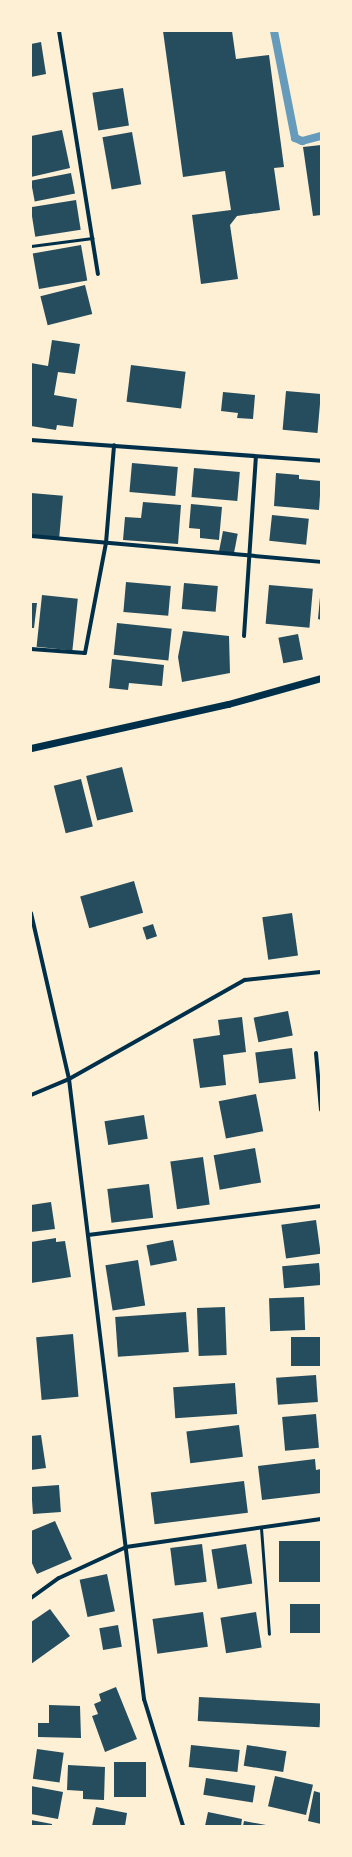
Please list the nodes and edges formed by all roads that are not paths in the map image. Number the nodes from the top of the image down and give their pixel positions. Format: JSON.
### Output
{"nodes":[{"id":1,"x":59,"y":31,"type":"edge"},
{"id":2,"x":92,"y":238,"type":"junction"},
{"id":3,"x":31,"y":246,"type":"edge"},
{"id":4,"x":98,"y":274,"type":"dead end"},
{"id":5,"x":31,"y":440,"type":"edge"},
{"id":6,"x":114,"y":445,"type":"junction"},
{"id":7,"x":256,"y":457,"type":"junction"},
{"id":8,"x":321,"y":461,"type":"edge"},
{"id":9,"x":31,"y":536,"type":"edge"},
{"id":10,"x":106,"y":543,"type":"junction"},
{"id":11,"x":251,"y":556,"type":"junction"},
{"id":12,"x":321,"y":562,"type":"edge"},
{"id":13,"x":244,"y":636,"type":"dead end"},
{"id":14,"x":31,"y":650,"type":"edge"},
{"id":15,"x":321,"y":678,"type":"edge"},
{"id":16,"x":31,"y":748,"type":"edge"},
{"id":17,"x":31,"y":913,"type":"edge"},
{"id":18,"x":321,"y":972,"type":"edge"},
{"id":19,"x":316,"y":1053,"type":"dead end"},
{"id":20,"x":70,"y":1079,"type":"junction"},
{"id":21,"x":31,"y":1095,"type":"edge"},
{"id":22,"x":321,"y":1110,"type":"edge"},
{"id":23,"x":321,"y":1206,"type":"edge"},
{"id":24,"x":88,"y":1235,"type":"junction"},
{"id":25,"x":321,"y":1520,"type":"edge"},
{"id":26,"x":261,"y":1528,"type":"junction"},
{"id":27,"x":126,"y":1548,"type":"junction"},
{"id":28,"x":31,"y":1598,"type":"edge"},
{"id":29,"x":269,"y":1634,"type":"dead end"},
{"id":30,"x":184,"y":1826,"type":"edge"}],
"edges":[{"from":1,"to":2,"type":"street"},
{"from":2,"to":3,"type":"lane"},
{"from":2,"to":4,"type":"street"},
{"from":5,"to":6,"type":"street"},
{"from":6,"to":7,"type":"street"},
{"from":6,"to":10,"type":"street"},
{"from":7,"to":8,"type":"street"},
{"from":7,"to":11,"type":"street"},
{"from":9,"to":10,"type":"street"},
{"from":10,"to":11,"type":"street"},
{"from":10,"to":14,"type":"street"},
{"from":11,"to":12,"type":"street"},
{"from":11,"to":13,"type":"street"},
{"from":15,"to":16,"type":"street"},
{"from":17,"to":20,"type":"street"},
{"from":18,"to":20,"type":"street"},
{"from":19,"to":22,"type":"street"},
{"from":20,"to":21,"type":"street"},
{"from":20,"to":24,"type":"street"},
{"from":23,"to":24,"type":"street"},
{"from":24,"to":27,"type":"street"},
{"from":25,"to":26,"type":"street"},
{"from":26,"to":27,"type":"street"},
{"from":26,"to":29,"type":"lane"},
{"from":27,"to":28,"type":"street"},
{"from":27,"to":30,"type":"street"}]}
